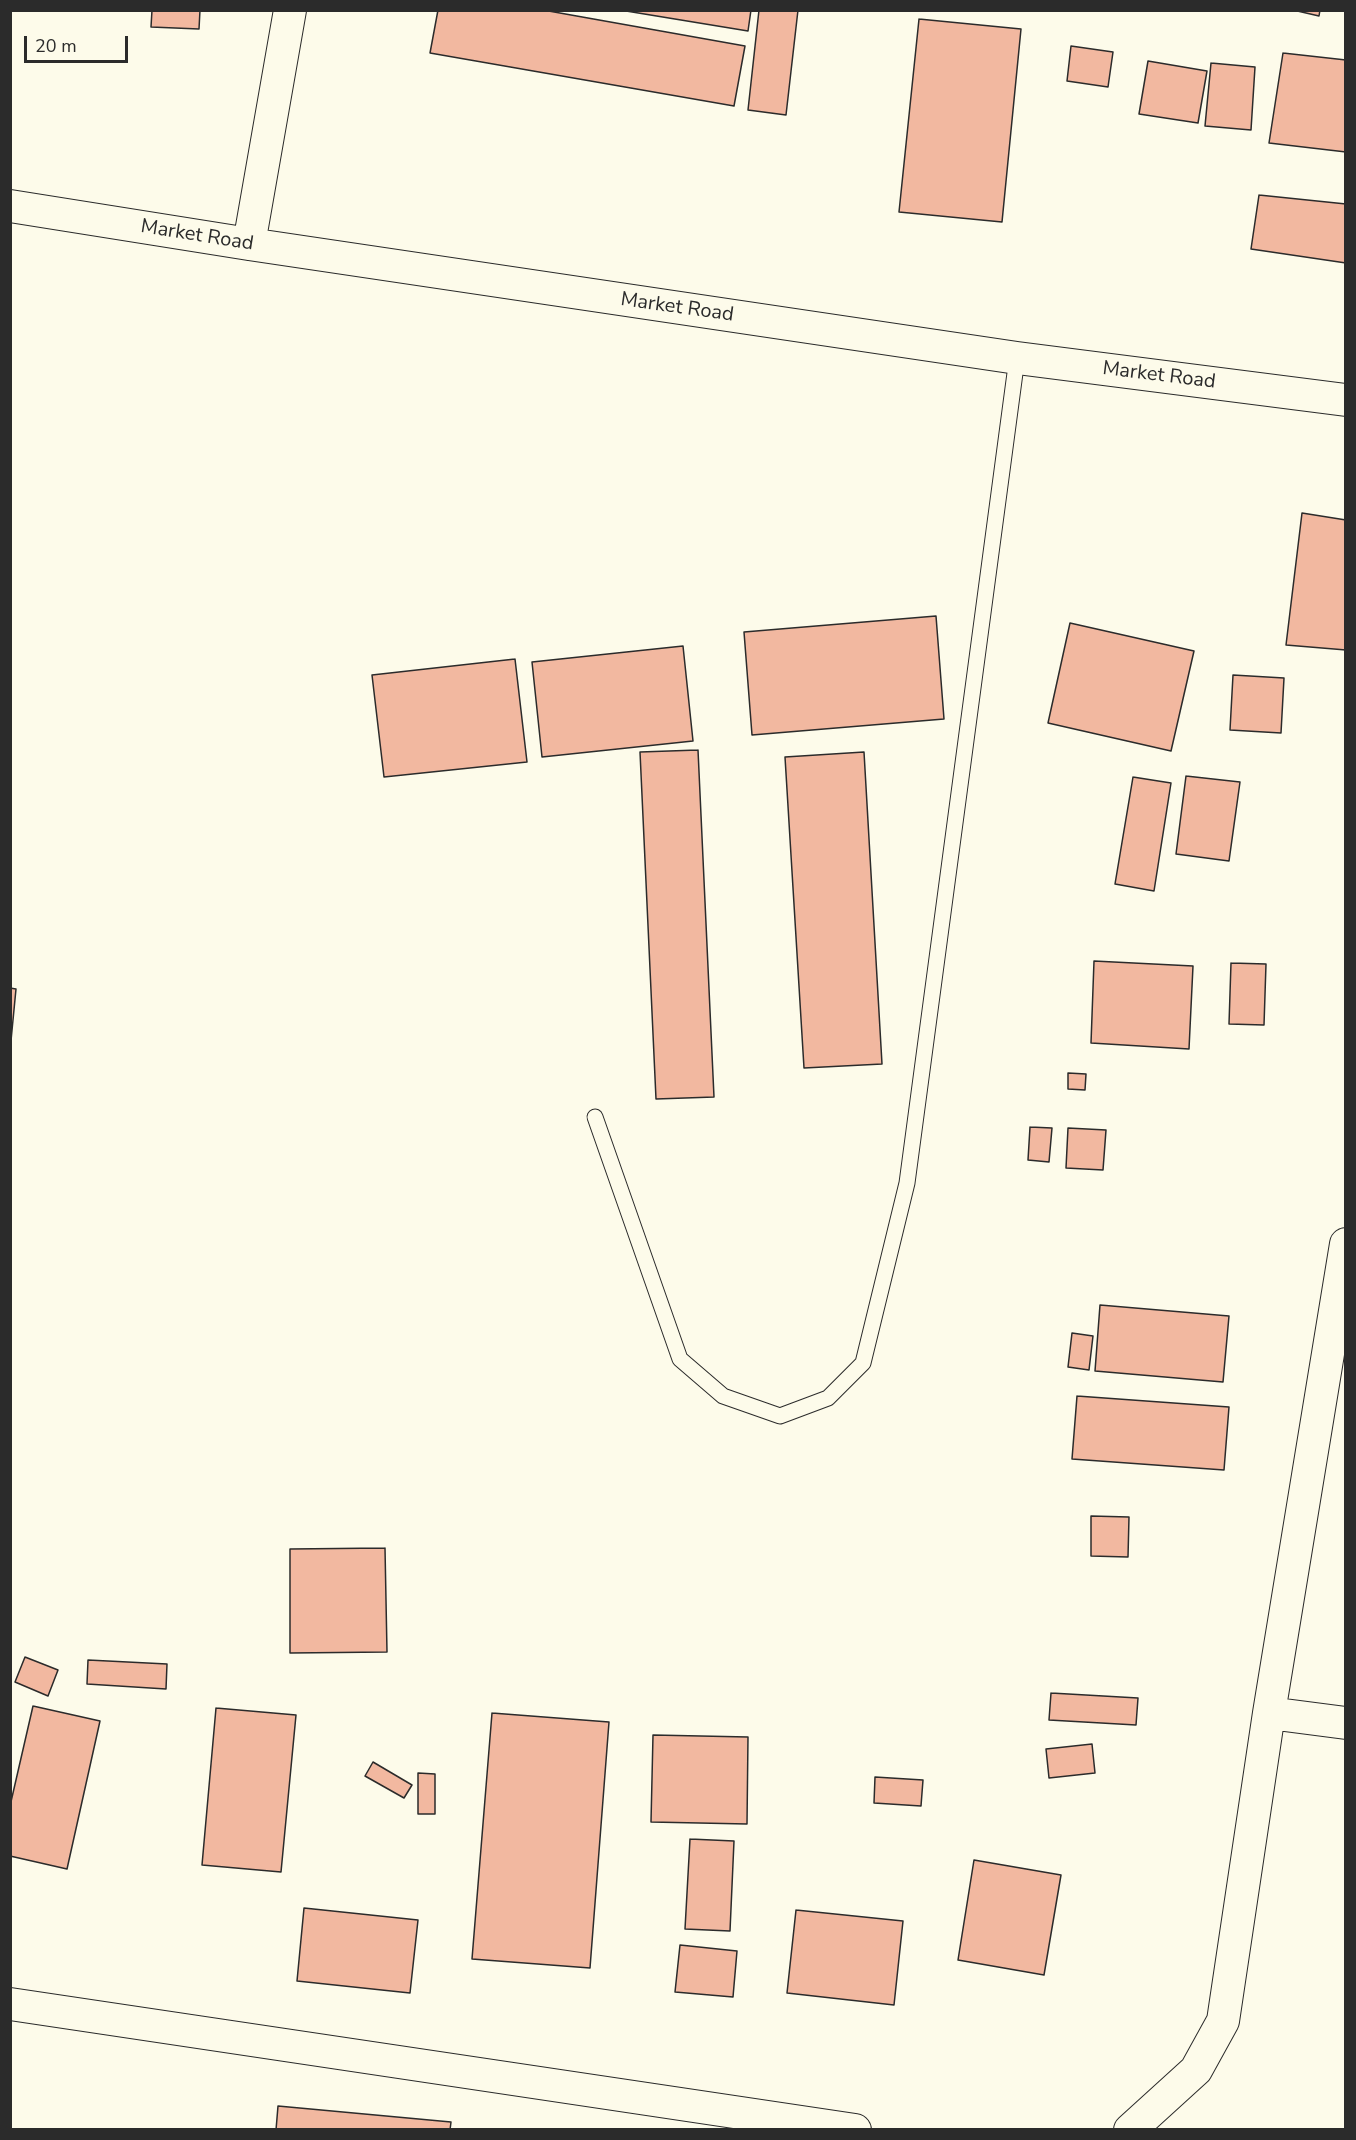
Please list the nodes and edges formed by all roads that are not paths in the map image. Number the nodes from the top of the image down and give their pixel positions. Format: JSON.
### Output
{"nodes":[{"id":1,"x":290,"y":10,"type":"edge"},
{"id":2,"x":10,"y":206,"type":"edge"},
{"id":3,"x":249,"y":244,"type":"junction"},
{"id":4,"x":1017,"y":358,"type":"junction"},
{"id":5,"x":1346,"y":400,"type":"edge"},
{"id":6,"x":595,"y":1117,"type":"dead end"},
{"id":7,"x":1346,"y":1244,"type":"edge"},
{"id":8,"x":1269,"y":1713,"type":"junction"},
{"id":9,"x":1346,"y":1723,"type":"edge"},
{"id":10,"x":10,"y":2004,"type":"edge"},
{"id":11,"x":855,"y":2130,"type":"edge"},
{"id":12,"x":1130,"y":2130,"type":"edge"}],
"edges":[{"from":1,"to":3,"type":"street"},
{"from":2,"to":3,"type":"street","name":"Market Road"},
{"from":3,"to":4,"type":"street","name":"Market Road"},
{"from":4,"to":5,"type":"street","name":"Market Road"},
{"from":4,"to":6,"type":"lane"},
{"from":7,"to":8,"type":"street"},
{"from":8,"to":9,"type":"street"},
{"from":8,"to":12,"type":"street"},
{"from":10,"to":11,"type":"street"}]}
